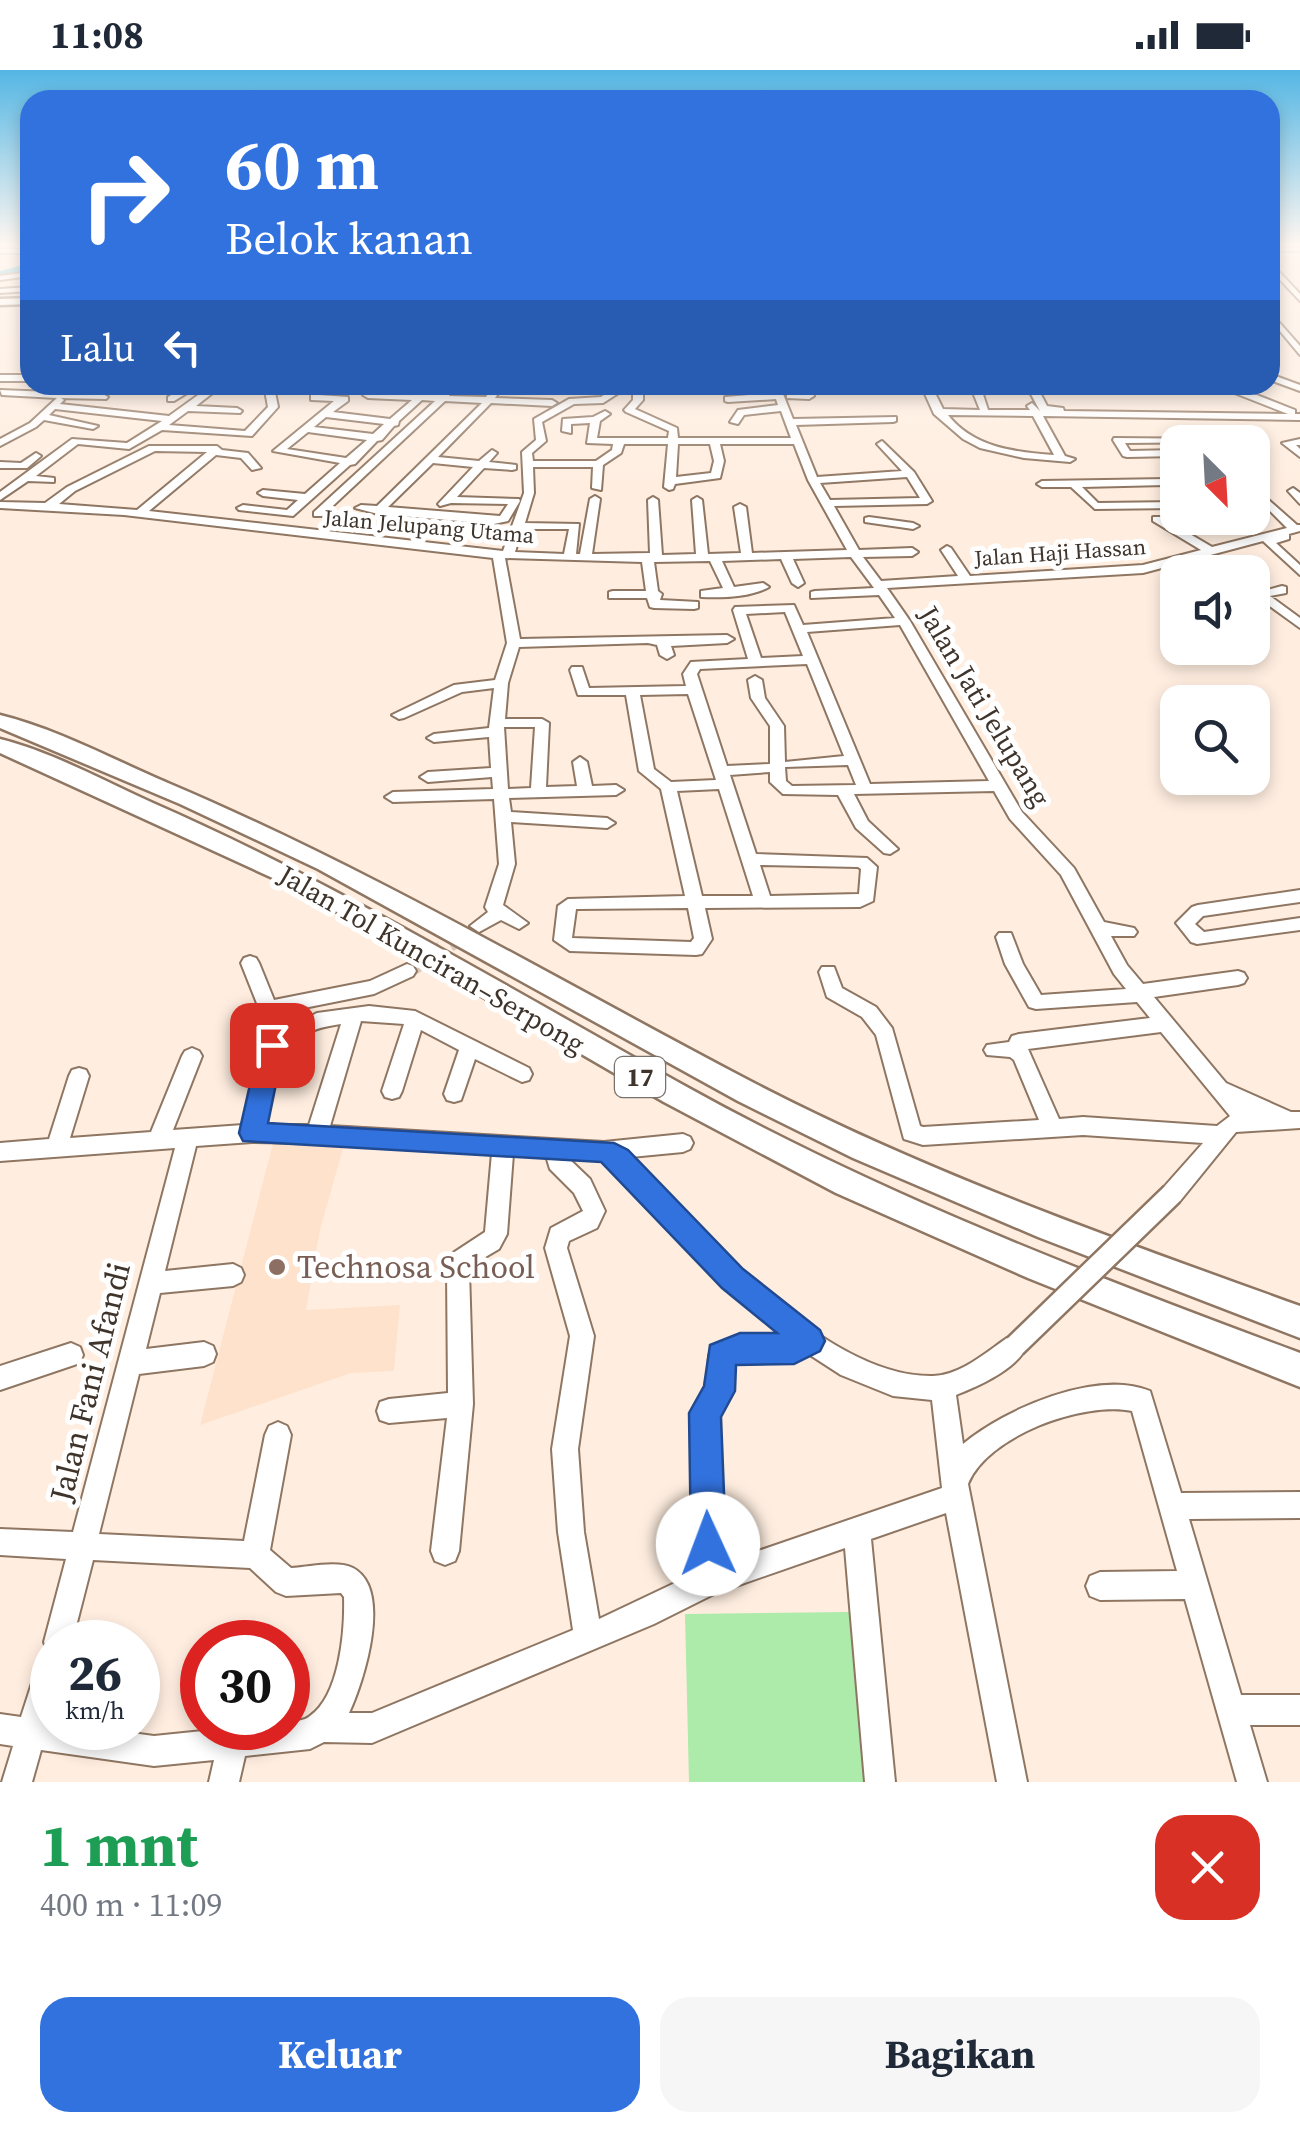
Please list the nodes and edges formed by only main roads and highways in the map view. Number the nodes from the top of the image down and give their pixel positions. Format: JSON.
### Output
{"nodes":[{"id":1,"x":0,"y":720,"type":"edge"},
{"id":2,"x":0,"y":745,"type":"edge"},
{"id":3,"x":1300,"y":1322,"type":"edge"},
{"id":4,"x":1300,"y":1370,"type":"edge"}],
"edges":[{"from":1,"to":3,"type":"highway","name":"Jalan Tol Kunciran–Serpong","number":"17"},
{"from":2,"to":4,"type":"highway","name":"Jalan Tol Kunciran–Serpong","number":"17"}]}
